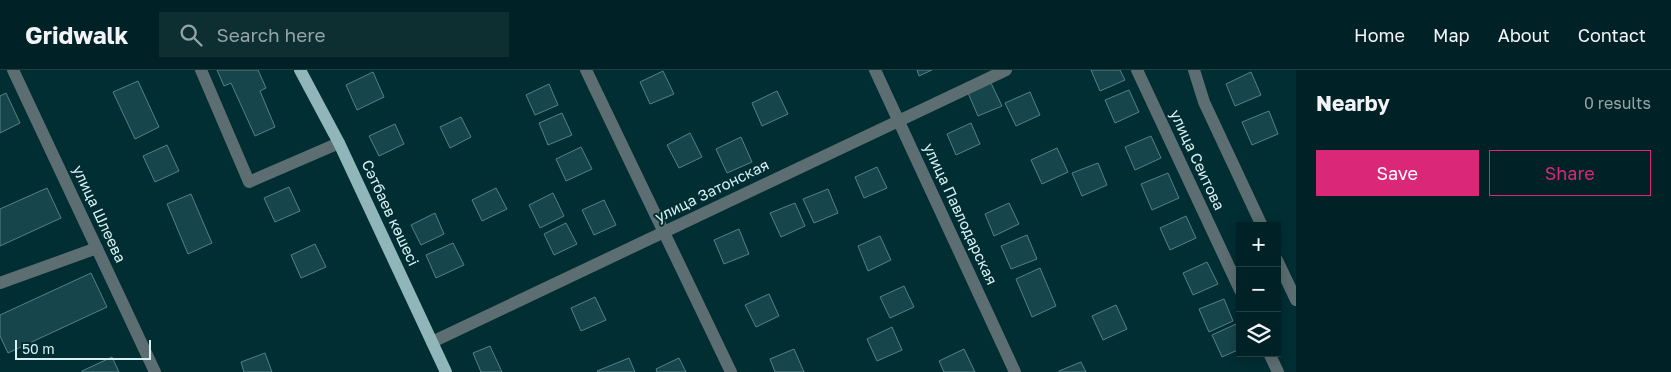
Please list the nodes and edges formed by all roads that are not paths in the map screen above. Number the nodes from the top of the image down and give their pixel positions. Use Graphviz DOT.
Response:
graph roads {
  1 [pos="13,70"];
  2 [pos="201,70"];
  3 [pos="300,70"];
  4 [pos="586,70"];
  5 [pos="875,70"];
  6 [pos="1006,70"];
  7 [pos="1137,70"];
  8 [pos="1194,70"];
  9 [pos="898,120"];
  10 [pos="339,143"];
  11 [pos="1260,222"];
  12 [pos="664,232"];
  13 [pos="97,248"];
  14 [pos="1280,267"];
  15 [pos="1236,281"];
  16 [pos="0,283"];
  17 [pos="1296,300"];
  18 [pos="432,342"];
  19 [pos="1271,357"];
  20 [pos="155,372"];
  21 [pos="446,372"];
  22 [pos="731,372"];
  23 [pos="1015,372"];
  24 [pos="1278,372"];
  1 -- 13 [label="street, улица Шлеева"];
  2 -- 10 [label="street"];
  3 -- 10 [label="main road, Сәтбаев көшесі"];
  4 -- 12 [label="street"];
  5 -- 9 [label="street, улица Павлодарская"];
  6 -- 9 [label="street, улица Затонская"];
  7 -- 15 [label="street, улица Сеитова"];
  8 -- 11 [label="street, улица Сеитова"];
  9 -- 12 [label="street, улица Затонская"];
  9 -- 23 [label="street, улица Павлодарская"];
  10 -- 18 [label="main road, Сәтбаев көшесі"];
  12 -- 18 [label="street, улица Затонская"];
  12 -- 22 [label="street"];
  13 -- 16 [label="street"];
  13 -- 20 [label="street, улица Шлеева"];
  14 -- 17 [label="street"];
  18 -- 21 [label="main road, Сәтбаев көшесі"];
  19 -- 24 [label="street"];
}
